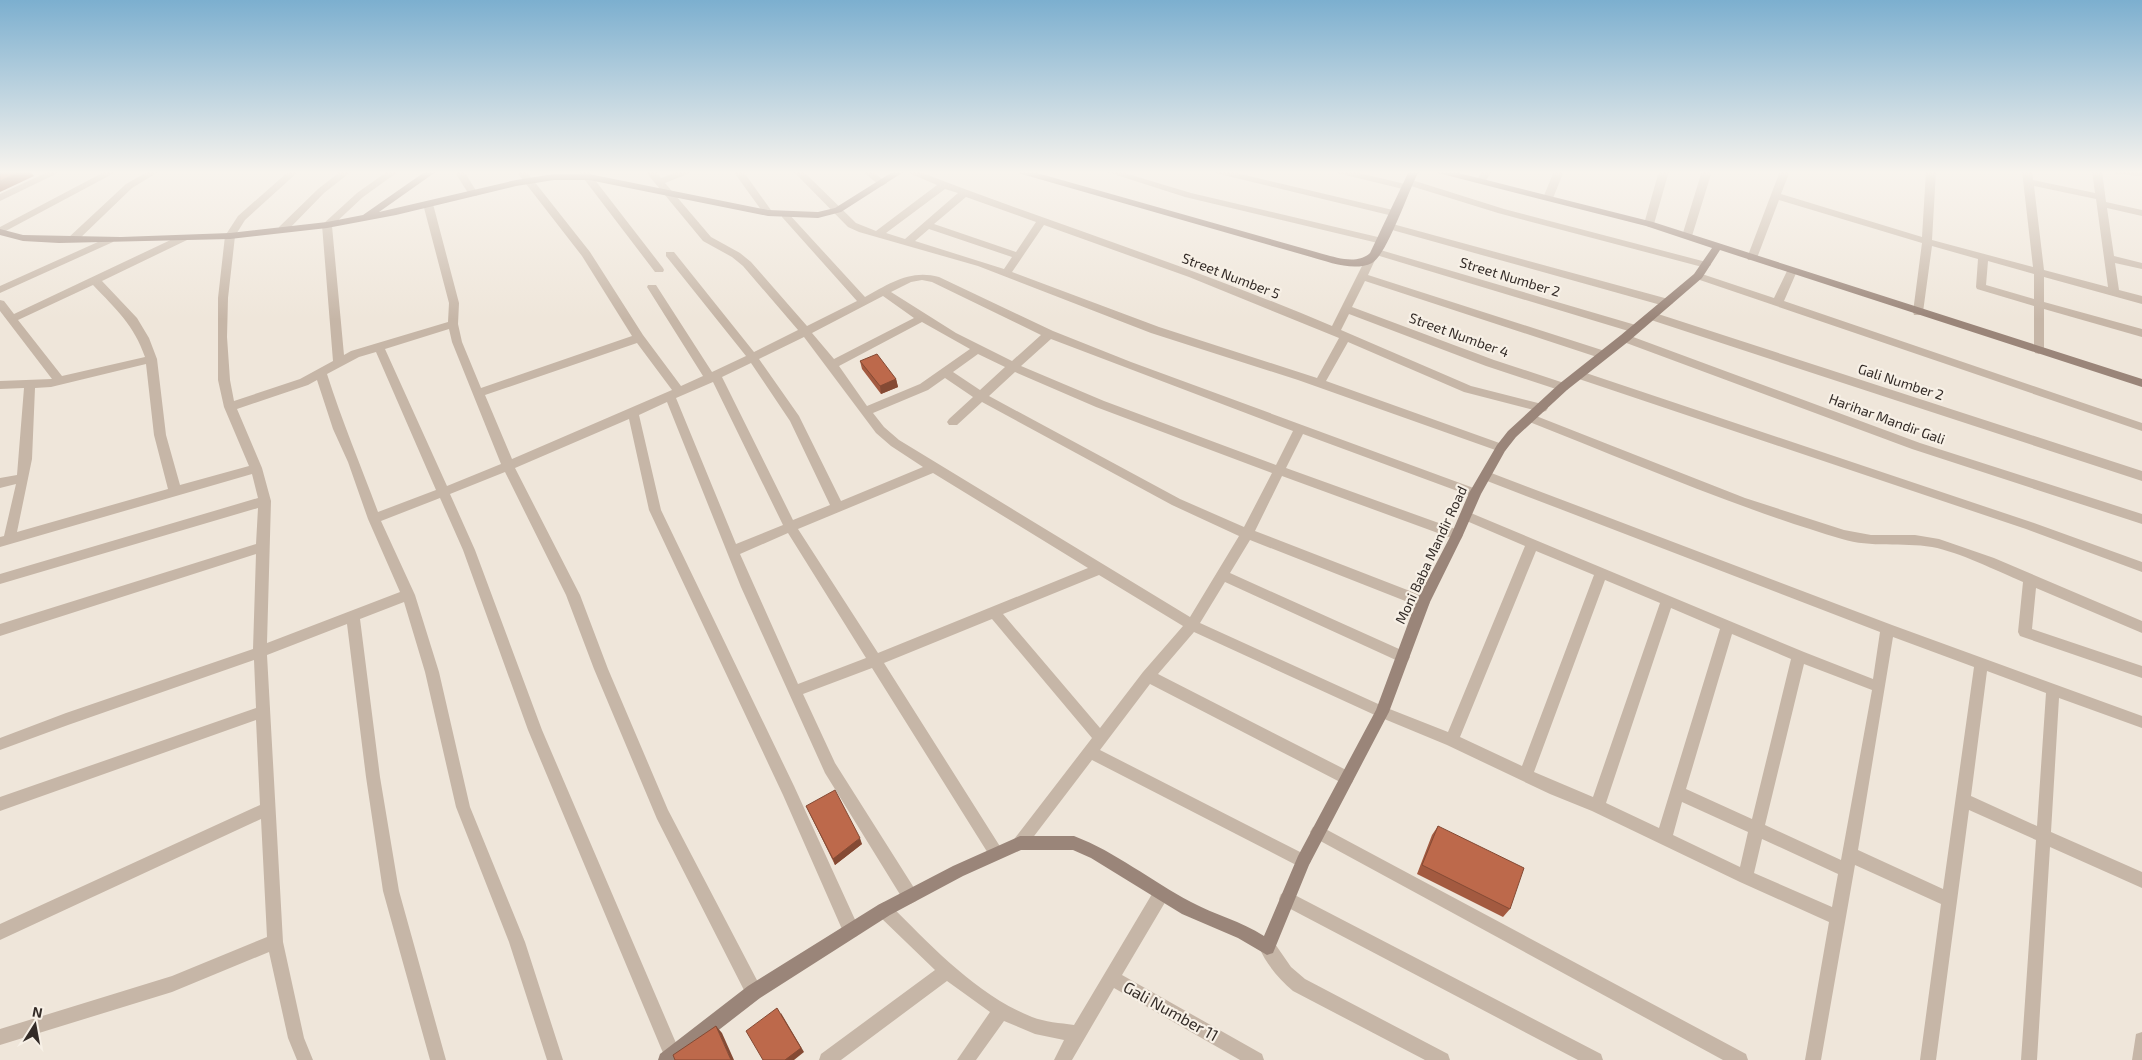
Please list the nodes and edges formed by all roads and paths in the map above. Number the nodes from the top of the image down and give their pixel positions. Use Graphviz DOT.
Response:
graph roads {
  1 [pos="21,220"];
  2 [pos="93,220"];
  3 [pos="239,220"];
  4 [pos="292,220"];
  5 [pos="332,220"];
  6 [pos="351,220"];
  7 [pos="432,220"];
  8 [pos="560,220"];
  9 [pos="621,220"];
  10 [pos="692,220"];
  11 [pos="790,220"];
  12 [pos="848,220"];
  13 [pos="896,220"];
  14 [pos="934,220"];
  15 [pos="1194,220"];
  16 [pos="1295,220"];
  17 [pos="1391,220"];
  18 [pos="1537,220"];
  19 [pos="1635,220"];
  20 [pos="1650,220"];
  21 [pos="1692,220"];
  22 [pos="1767,220"];
  23 [pos="1852,220"];
  24 [pos="1928,220"];
  25 [pos="2033,220"];
  26 [pos="2104,220"];
  27 [pos="1042,221"];
  28 [pos="1649,224"];
  29 [pos="327,225"];
  30 [pos="928,226"];
  31 [pos="1389,226"];
  32 [pos="283,230"];
  33 [pos="0,232"];
  34 [pos="877,234"];
  35 [pos="230,236"];
  36 [pos="1687,236"];
  37 [pos="183,238"];
  38 [pos="72,240"];
  39 [pos="109,240"];
  40 [pos="1382,241"];
  41 [pos="908,242"];
  42 [pos="1927,242"];
  43 [pos="1718,246"];
  44 [pos="670,254"];
  45 [pos="1018,256"];
  46 [pos="1374,256"];
  47 [pos="1983,257"];
  48 [pos="1752,258"];
  49 [pos="2109,258"];
  50 [pos="1706,265"];
  51 [pos="2142,266"];
  52 [pos="659,270"];
  53 [pos="1792,271"];
  54 [pos="2039,272"];
  55 [pos="1006,273"];
  56 [pos="1698,276"];
  57 [pos="1362,277"];
  58 [pos="95,280"];
  59 [pos="652,287"];
  60 [pos="0,290"];
  61 [pos="884,292"];
  62 [pos="2114,292"];
  63 [pos="2142,300"];
  64 [pos="864,302"];
  65 [pos="1668,303"];
  66 [pos="0,304"];
  67 [pos="1777,304"];
  68 [pos="2040,305"];
  69 [pos="1346,310"];
  70 [pos="1918,312"];
  71 [pos="1652,316"];
  72 [pos="922,318"];
  73 [pos="12,319"];
  74 [pos="453,324"];
  75 [pos="1635,329"];
  76 [pos="805,331"];
  77 [pos="2142,333"];
  78 [pos="1049,334"];
  79 [pos="1340,334"];
  80 [pos="639,338"];
  81 [pos="1625,338"];
  82 [pos="379,347"];
  83 [pos="978,349"];
  84 [pos="2039,350"];
  85 [pos="1604,355"];
  86 [pos="753,358"];
  87 [pos="151,359"];
  88 [pos="339,362"];
  89 [pos="832,365"];
  90 [pos="1011,367"];
  91 [pos="320,373"];
  92 [pos="945,373"];
  93 [pos="1580,374"];
  94 [pos="713,377"];
  95 [pos="60,381"];
  96 [pos="2142,383"];
  97 [pos="30,384"];
  98 [pos="1320,384"];
  99 [pos="0,385"];
  100 [pos="1563,386"];
  101 [pos="478,393"];
  102 [pos="675,394"];
  103 [pos="981,397"];
  104 [pos="230,408"];
  105 [pos="1542,408"];
  106 [pos="865,412"];
  107 [pos="633,413"];
  108 [pos="1531,418"];
  109 [pos="953,422"];
  110 [pos="2142,427"];
  111 [pos="1300,429"];
  112 [pos="1501,448"];
  113 [pos="508,465"];
  114 [pos="934,467"];
  115 [pos="256,468"];
  116 [pos="1280,470"];
  117 [pos="1486,476"];
  118 [pos="2142,476"];
  119 [pos="23,478"];
  120 [pos="0,483"];
  121 [pos="175,492"];
  122 [pos="443,493"];
  123 [pos="1475,493"];
  124 [pos="265,501"];
  125 [pos="838,508"];
  126 [pos="1466,516"];
  127 [pos="374,519"];
  128 [pos="2142,519"];
  129 [pos="791,528"];
  130 [pos="1247,534"];
  131 [pos="1457,535"];
  132 [pos="4,541"];
  133 [pos="1532,544"];
  134 [pos="262,547"];
  135 [pos="733,551"];
  136 [pos="2142,567"];
  137 [pos="1099,569"];
  138 [pos="1601,573"];
  139 [pos="1222,575"];
  140 [pos="0,579"];
  141 [pos="2030,580"];
  142 [pos="408,595"];
  143 [pos="1667,601"];
  144 [pos="1423,602"];
  145 [pos="993,612"];
  146 [pos="353,616"];
  147 [pos="1192,625"];
  148 [pos="1728,626"];
  149 [pos="2142,627"];
  150 [pos="1886,629"];
  151 [pos="0,630"];
  152 [pos="260,652"];
  153 [pos="1799,656"];
  154 [pos="1403,657"];
  155 [pos="874,661"];
  156 [pos="1981,664"];
  157 [pos="2142,672"];
  158 [pos="1148,676"];
  159 [pos="1879,687"];
  160 [pos="2053,690"];
  161 [pos="795,691"];
  162 [pos="264,711"];
  163 [pos="1382,712"];
  164 [pos="2142,722"];
  165 [pos="1100,738"];
  166 [pos="1452,740"];
  167 [pos="0,744"];
  168 [pos="1090,752"];
  169 [pos="1526,775"];
  170 [pos="1347,778"];
  171 [pos="1678,793"];
  172 [pos="1963,800"];
  173 [pos="0,804"];
  174 [pos="1597,806"];
  175 [pos="269,808"];
  176 [pos="1756,829"];
  177 [pos="1318,832"];
  178 [pos="2043,836"];
  179 [pos="1664,838"];
  180 [pos="1020,843"];
  181 [pos="996,853"];
  182 [pos="1849,854"];
  183 [pos="1303,861"];
  184 [pos="1847,870"];
  185 [pos="1744,877"];
  186 [pos="2142,880"];
  187 [pos="1161,894"];
  188 [pos="910,896"];
  189 [pos="1287,900"];
  190 [pos="1949,900"];
  191 [pos="884,910"];
  192 [pos="1838,918"];
  193 [pos="851,930"];
  194 [pos="0,932"];
  195 [pos="276,942"];
  196 [pos="1267,946"];
  197 [pos="947,972"];
  198 [pos="1112,978"];
  199 [pos="754,992"];
  200 [pos="1001,1010"];
  201 [pos="1078,1034"];
  202 [pos="0,1038"];
  203 [pos="2142,1040"];
  204 [pos="669,1058"];
  205 [pos="1066,1058"];
  206 [pos="305,1060"];
  207 [pos="438,1060"];
  208 [pos="555,1060"];
  209 [pos="827,1060"];
  210 [pos="965,1060"];
  211 [pos="1256,1060"];
  212 [pos="1442,1060"];
  213 [pos="1595,1060"];
  214 [pos="1740,1060"];
  215 [pos="1813,1060"];
  216 [pos="1928,1060"];
  217 [pos="2029,1060"];
  218 [pos="2140,1060"];
  1 -- 33 [label="street"];
  2 -- 38 [label="street"];
  3 -- 35 [label="street"];
  4 -- 32 [label="street"];
  5 -- 29 [label="street"];
  6 -- 29 [label="street"];
  7 -- 74 [label="street"];
  8 -- 80 [label="street"];
  9 -- 52 [label="street"];
  10 -- 76 [label="street"];
  11 -- 64 [label="street"];
  12 -- 34 [label="street"];
  13 -- 34 [label="street"];
  14 -- 30 [label="street"];
  15 -- 46 [label="street"];
  16 -- 40 [label="street"];
  17 -- 31 [label="street"];
  18 -- 50 [label="street"];
  19 -- 28 [label="street"];
  20 -- 28 [label="street"];
  21 -- 36 [label="street"];
  22 -- 48 [label="street"];
  23 -- 42 [label="street"];
  24 -- 42 [label="street"];
  25 -- 54 [label="street"];
  26 -- 49 [label="street"];
  27 -- 45 [label="street"];
  27 -- 79 [label="street, Street Number 5"];
  28 -- 36 [label="street"];
  29 -- 32 [label="street"];
  29 -- 88 [label="street"];
  30 -- 41 [label="street"];
  30 -- 45 [label="street"];
  31 -- 40 [label="street"];
  31 -- 65 [label="street"];
  32 -- 35 [label="street"];
  33 -- 38 [label="street"];
  34 -- 41 [label="street"];
  35 -- 37 [label="street"];
  35 -- 104 [label="street"];
  36 -- 43 [label="street"];
  37 -- 39 [label="street"];
  37 -- 58 [label="street"];
  38 -- 39 [label="street"];
  39 -- 60 [label="street"];
  40 -- 46 [label="street"];
  41 -- 55 [label="street"];
  42 -- 47 [label="street"];
  42 -- 70 [label="street"];
  43 -- 48 [label="street"];
  43 -- 50 [label="street, Moni Baba Mandir Road"];
  44 -- 86 [label="street"];
  45 -- 55 [label="street"];
  46 -- 57 [label="street"];
  46 -- 75 [label="street, Street Number 2"];
  47 -- 54 [label="street"];
  47 -- 68 [label="street"];
  48 -- 53 [label="street"];
  49 -- 51 [label="street"];
  49 -- 62 [label="street"];
  50 -- 56 [label="street, Moni Baba Mandir Road"];
  53 -- 67 [label="street"];
  53 -- 70 [label="street"];
  54 -- 62 [label="street"];
  54 -- 68 [label="street"];
  55 -- 98 [label="street"];
  56 -- 65 [label="street, Moni Baba Mandir Road"];
  56 -- 67 [label="street"];
  57 -- 69 [label="street"];
  57 -- 85 [label="street"];
  58 -- 73 [label="street"];
  58 -- 87 [label="street"];
  59 -- 94 [label="street"];
  61 -- 64 [label="street"];
  61 -- 72 [label="street"];
  61 -- 78 [label="street"];
  62 -- 63 [label="street"];
  64 -- 76 [label="street"];
  65 -- 71 [label="street, Moni Baba Mandir Road"];
  66 -- 73 [label="street"];
  67 -- 110 [label="street"];
  68 -- 77 [label="street"];
  68 -- 84 [label="street"];
  69 -- 79 [label="street"];
  69 -- 100 [label="street, Street Number 4"];
  70 -- 84 [label="street"];
  71 -- 75 [label="street, Moni Baba Mandir Road"];
  71 -- 118 [label="street, Gali Number 2"];
  72 -- 83 [label="street"];
  72 -- 89 [label="street"];
  73 -- 95 [label="street"];
  74 -- 82 [label="street"];
  74 -- 101 [label="street"];
  75 -- 81 [label="street, Moni Baba Mandir Road"];
  76 -- 86 [label="street"];
  76 -- 89 [label="street"];
  78 -- 90 [label="street"];
  78 -- 111 [label="street"];
  79 -- 98 [label="street"];
  79 -- 105 [label="street, Street Number 5"];
  80 -- 101 [label="street"];
  80 -- 102 [label="street"];
  81 -- 85 [label="street, Moni Baba Mandir Road"];
  81 -- 128 [label="street, Harihar Mandir Gali"];
  82 -- 88 [label="street"];
  82 -- 122 [label="street"];
  83 -- 90 [label="street"];
  83 -- 92 [label="street"];
  84 -- 96 [label="street"];
  85 -- 93 [label="street, Moni Baba Mandir Road"];
  86 -- 94 [label="street"];
  86 -- 125 [label="street"];
  87 -- 95 [label="street"];
  87 -- 121 [label="street"];
  88 -- 91 [label="street"];
  89 -- 106 [label="street"];
  90 -- 103 [label="street"];
  90 -- 116 [label="street"];
  91 -- 104 [label="street"];
  91 -- 127 [label="street"];
  92 -- 103 [label="street"];
  92 -- 106 [label="street"];
  93 -- 100 [label="street, Moni Baba Mandir Road"];
  93 -- 136 [label="street"];
  94 -- 102 [label="street"];
  94 -- 129 [label="street"];
  95 -- 97 [label="street"];
  97 -- 99 [label="street"];
  97 -- 119 [label="street"];
  98 -- 112 [label="street"];
  100 -- 105 [label="street, Moni Baba Mandir Road"];
  101 -- 113 [label="street"];
  102 -- 107 [label="street"];
  102 -- 135 [label="street"];
  103 -- 109 [label="street"];
  103 -- 130 [label="street"];
  104 -- 115 [label="street"];
  105 -- 108 [label="street, Moni Baba Mandir Road"];
  106 -- 114 [label="street"];
  107 -- 113 [label="street"];
  107 -- 193 [label="street"];
  108 -- 112 [label="street, Moni Baba Mandir Road"];
  108 -- 141 [label="street"];
  111 -- 116 [label="street"];
  111 -- 123 [label="street"];
  112 -- 117 [label="street, Moni Baba Mandir Road"];
  113 -- 122 [label="street"];
  113 -- 199 [label="street"];
  114 -- 125 [label="street"];
  114 -- 137 [label="street"];
  115 -- 121 [label="street"];
  115 -- 124 [label="street"];
  116 -- 130 [label="street"];
  116 -- 131 [label="street"];
  117 -- 123 [label="street, Moni Baba Mandir Road"];
  117 -- 150 [label="street"];
  119 -- 120 [label="street"];
  119 -- 132 [label="street"];
  121 -- 132 [label="street"];
  122 -- 127 [label="street"];
  122 -- 204 [label="street"];
  123 -- 126 [label="street, Moni Baba Mandir Road"];
  124 -- 134 [label="street"];
  124 -- 140 [label="street"];
  125 -- 129 [label="street"];
  126 -- 131 [label="street, Moni Baba Mandir Road"];
  126 -- 133 [label="street"];
  127 -- 142 [label="street"];
  129 -- 135 [label="street"];
  129 -- 155 [label="street"];
  130 -- 139 [label="street"];
  130 -- 144 [label="street"];
  131 -- 144 [label="street, Moni Baba Mandir Road"];
  133 -- 138 [label="street"];
  133 -- 166 [label="street"];
  134 -- 151 [label="street"];
  134 -- 152 [label="street"];
  135 -- 161 [label="street"];
  137 -- 145 [label="street"];
  137 -- 147 [label="street"];
  138 -- 143 [label="street"];
  138 -- 169 [label="street"];
  139 -- 147 [label="street"];
  139 -- 154 [label="street"];
  141 -- 149 [label="street"];
  141 -- 157 [label="street"];
  142 -- 146 [label="street"];
  142 -- 208 [label="street"];
  143 -- 148 [label="street"];
  143 -- 174 [label="street"];
  144 -- 154 [label="street, Moni Baba Mandir Road"];
  145 -- 155 [label="street"];
  145 -- 165 [label="street"];
  146 -- 152 [label="street"];
  146 -- 207 [label="street"];
  147 -- 158 [label="street"];
  147 -- 163 [label="street"];
  148 -- 153 [label="street"];
  148 -- 171 [label="street"];
  150 -- 156 [label="street"];
  150 -- 159 [label="street"];
  152 -- 162 [label="street"];
  152 -- 167 [label="street"];
  153 -- 159 [label="street"];
  153 -- 176 [label="street"];
  154 -- 163 [label="street, Moni Baba Mandir Road"];
  155 -- 161 [label="street"];
  155 -- 181 [label="street"];
  156 -- 160 [label="street"];
  156 -- 172 [label="street"];
  158 -- 165 [label="street"];
  158 -- 170 [label="street"];
  159 -- 182 [label="street"];
  160 -- 164 [label="street"];
  160 -- 178 [label="street"];
  161 -- 188 [label="street"];
  162 -- 173 [label="street"];
  162 -- 175 [label="street"];
  163 -- 166 [label="street"];
  163 -- 170 [label="street, Moni Baba Mandir Road"];
  165 -- 168 [label="street"];
  166 -- 169 [label="street"];
  168 -- 180 [label="street"];
  168 -- 183 [label="street"];
  169 -- 174 [label="street"];
  170 -- 177 [label="street, Moni Baba Mandir Road"];
  171 -- 176 [label="street"];
  171 -- 179 [label="street"];
  172 -- 178 [label="street"];
  172 -- 190 [label="street"];
  174 -- 179 [label="street"];
  175 -- 194 [label="street"];
  175 -- 195 [label="street"];
  176 -- 184 [label="street"];
  176 -- 185 [label="street"];
  177 -- 183 [label="street, Moni Baba Mandir Road"];
  177 -- 214 [label="street"];
  178 -- 186 [label="street"];
  178 -- 217 [label="street"];
  179 -- 185 [label="street"];
  180 -- 181 [label="street"];
  180 -- 187 [label="street"];
  181 -- 188 [label="street"];
  182 -- 184 [label="street"];
  182 -- 190 [label="street"];
  183 -- 189 [label="street, Moni Baba Mandir Road"];
  184 -- 192 [label="street"];
  185 -- 192 [label="street"];
  187 -- 196 [label="street"];
  187 -- 198 [label="street"];
  188 -- 191 [label="street"];
  189 -- 196 [label="street, Moni Baba Mandir Road"];
  189 -- 213 [label="street"];
  190 -- 216 [label="street"];
  191 -- 193 [label="street"];
  191 -- 197 [label="street"];
  192 -- 215 [label="street"];
  193 -- 199 [label="street"];
  195 -- 202 [label="street"];
  195 -- 206 [label="street"];
  196 -- 212 [label="street"];
  197 -- 200 [label="street"];
  197 -- 209 [label="street"];
  198 -- 201 [label="street"];
  198 -- 211 [label="street, Gali Number 11"];
  199 -- 204 [label="street"];
  200 -- 201 [label="street"];
  200 -- 210 [label="street"];
  201 -- 205 [label="street"];
  203 -- 218 [label="street"];
}
